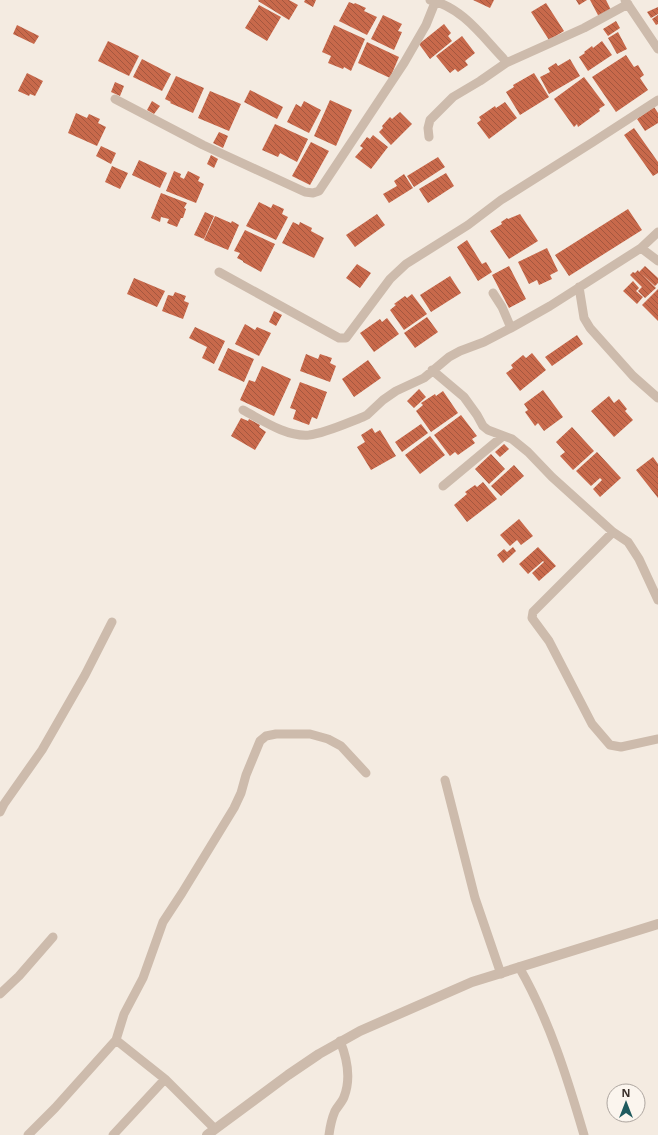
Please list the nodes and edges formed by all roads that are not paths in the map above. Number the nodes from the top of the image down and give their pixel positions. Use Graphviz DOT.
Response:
graph roads {
  1 [pos="434,0"];
  2 [pos="627,2"];
  3 [pos="658,49"];
  4 [pos="506,63"];
  5 [pos="115,99"];
  6 [pos="658,100"];
  7 [pos="429,137"];
  8 [pos="658,232"];
  9 [pos="641,248"];
  10 [pos="658,261"];
  11 [pos="219,272"];
  12 [pos="579,287"];
  13 [pos="493,293"];
  14 [pos="511,328"];
  15 [pos="432,370"];
  16 [pos="658,398"];
  17 [pos="242,410"];
  18 [pos="503,436"];
  19 [pos="443,486"];
  20 [pos="613,532"];
  21 [pos="658,600"];
  22 [pos="112,622"];
  23 [pos="658,739"];
  24 [pos="366,773"];
  25 [pos="446,780"];
  26 [pos="0,812"];
  27 [pos="658,924"];
  28 [pos="53,937"];
  29 [pos="519,967"];
  30 [pos="501,974"];
  31 [pos="0,994"];
  32 [pos="116,1040"];
  33 [pos="340,1041"];
  34 [pos="165,1078"];
  35 [pos="211,1132"];
  36 [pos="28,1135"];
  37 [pos="113,1135"];
  38 [pos="329,1135"];
  39 [pos="584,1135"];
  1 -- 4 [label="street"];
  1 -- 5 [label="street"];
  2 -- 3 [label="street"];
  2 -- 4 [label="street"];
  4 -- 7 [label="street"];
  6 -- 11 [label="street"];
  8 -- 9 [label="street"];
  9 -- 10 [label="street"];
  9 -- 12 [label="street"];
  12 -- 14 [label="street"];
  12 -- 16 [label="street"];
  13 -- 14 [label="street"];
  14 -- 15 [label="street"];
  15 -- 17 [label="street"];
  15 -- 18 [label="street"];
  18 -- 19 [label="street"];
  18 -- 20 [label="street"];
  20 -- 21 [label="street"];
  20 -- 23 [label="street"];
  22 -- 26 [label="street"];
  24 -- 32 [label="street"];
  25 -- 30 [label="street"];
  27 -- 29 [label="street"];
  28 -- 31 [label="street"];
  29 -- 30 [label="street"];
  29 -- 39 [label="street"];
  30 -- 33 [label="street"];
  32 -- 34 [label="street"];
  32 -- 36 [label="street"];
  33 -- 35 [label="street"];
  33 -- 38 [label="street"];
  34 -- 35 [label="street"];
  34 -- 37 [label="street"];
}
